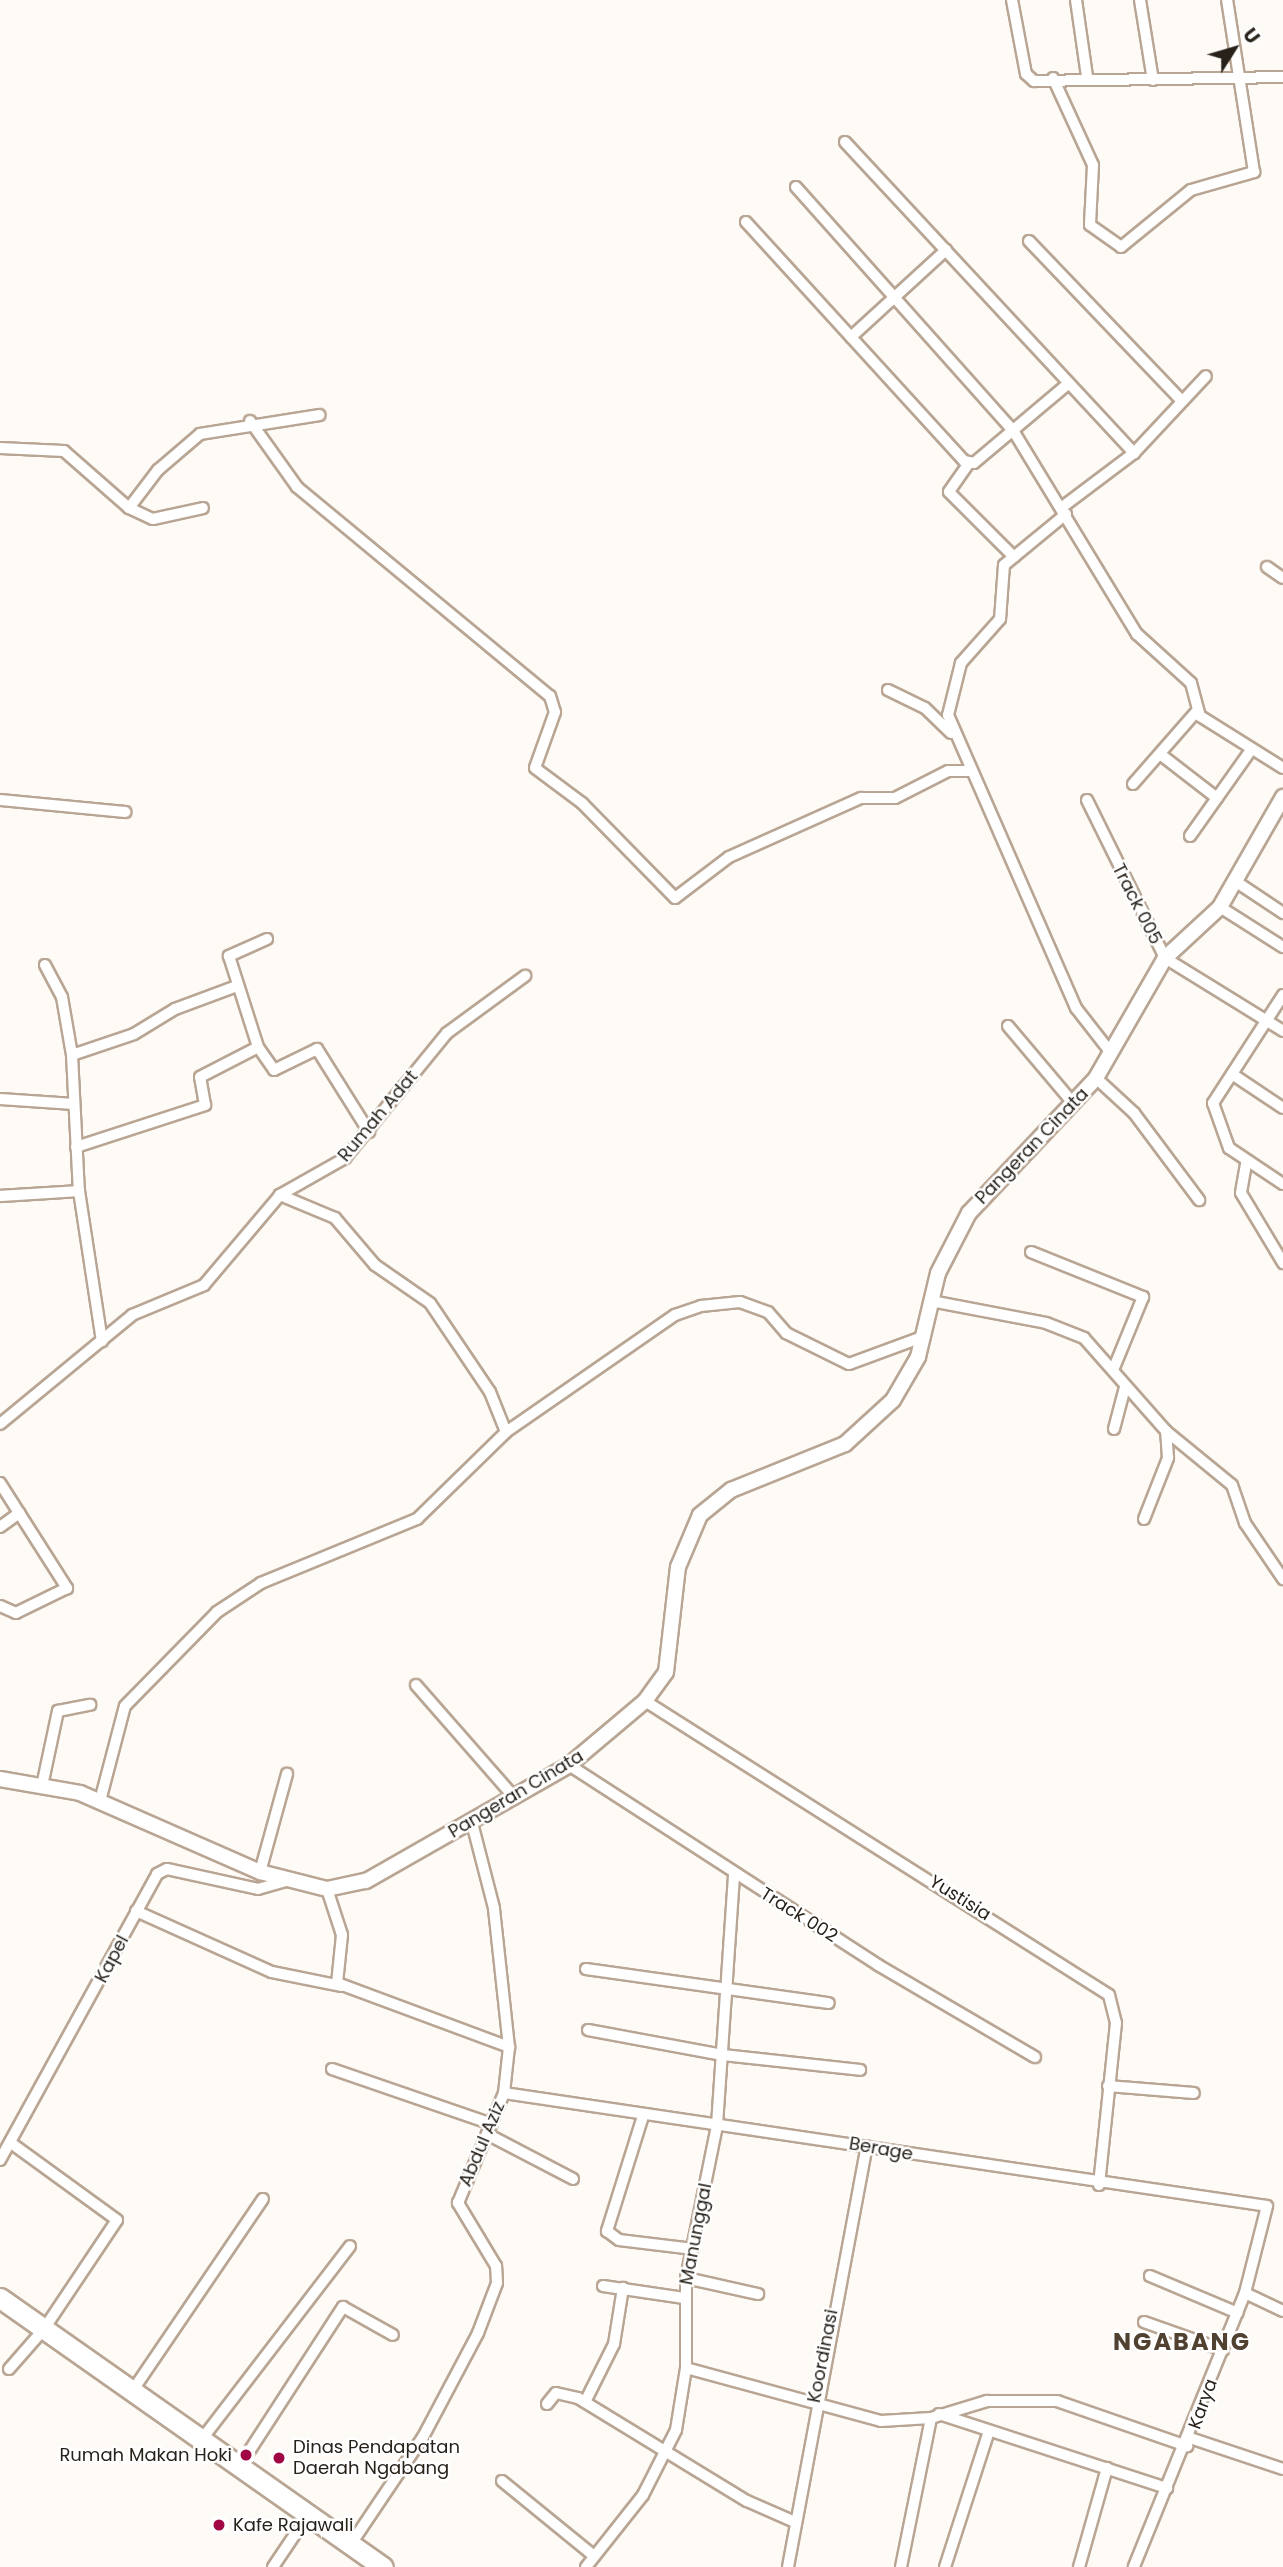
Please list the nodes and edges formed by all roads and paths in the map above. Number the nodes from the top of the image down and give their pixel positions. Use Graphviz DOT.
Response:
graph roads {
  1 [pos="1012,0"];
  2 [pos="1076,0"];
  3 [pos="1140,0"];
  4 [pos="1227,0"];
  5 [pos="1087,76"];
  6 [pos="1283,77"];
  7 [pos="1053,78"];
  8 [pos="1153,80"];
  9 [pos="1241,81"];
  10 [pos="845,142"];
  11 [pos="796,187"];
  12 [pos="746,222"];
  13 [pos="1029,241"];
  14 [pos="946,250"];
  15 [pos="895,298"];
  16 [pos="851,337"];
  17 [pos="1206,376"];
  18 [pos="1069,383"];
  19 [pos="1182,401"];
  20 [pos="320,415"];
  21 [pos="250,421"];
  22 [pos="1014,432"];
  23 [pos="0,448"];
  24 [pos="1134,453"];
  25 [pos="969,463"];
  26 [pos="129,508"];
  27 [pos="203,508"];
  28 [pos="1064,511"];
  29 [pos="1014,557"];
  30 [pos="1267,567"];
  31 [pos="1283,578"];
  32 [pos="888,690"];
  33 [pos="1197,711"];
  34 [pos="954,736"];
  35 [pos="1251,750"];
  36 [pos="1160,754"];
  37 [pos="1283,768"];
  38 [pos="970,771"];
  39 [pos="1133,784"];
  40 [pos="1283,797"];
  41 [pos="1217,798"];
  42 [pos="0,800"];
  43 [pos="1087,800"];
  44 [pos="125,812"];
  45 [pos="1190,836"];
  46 [pos="1235,881"];
  47 [pos="1220,907"];
  48 [pos="1283,913"];
  49 [pos="267,939"];
  50 [pos="1283,947"];
  51 [pos="1165,957"];
  52 [pos="46,965"];
  53 [pos="525,976"];
  54 [pos="237,986"];
  55 [pos="1283,995"];
  56 [pos="1266,1020"];
  57 [pos="1008,1026"];
  58 [pos="1283,1031"];
  59 [pos="258,1047"];
  60 [pos="1112,1054"];
  61 [pos="72,1055"];
  62 [pos="1233,1074"];
  63 [pos="1096,1078"];
  64 [pos="0,1099"];
  65 [pos="74,1104"];
  66 [pos="1074,1104"];
  67 [pos="1283,1108"];
  68 [pos="369,1132"];
  69 [pos="76,1147"];
  70 [pos="1246,1164"];
  71 [pos="1283,1184"];
  72 [pos="79,1191"];
  73 [pos="280,1195"];
  74 [pos="0,1196"];
  75 [pos="1199,1200"];
  76 [pos="1031,1252"];
  77 [pos="1283,1263"];
  78 [pos="930,1301"];
  79 [pos="925,1336"];
  80 [pos="102,1341"];
  81 [pos="1113,1370"];
  82 [pos="1125,1387"];
  83 [pos="0,1424"];
  84 [pos="1114,1430"];
  85 [pos="1166,1431"];
  86 [pos="506,1432"];
  87 [pos="0,1483"];
  88 [pos="19,1513"];
  89 [pos="1144,1519"];
  90 [pos="0,1527"];
  91 [pos="1283,1578"];
  92 [pos="0,1606"];
  93 [pos="416,1685"];
  94 [pos="645,1701"];
  95 [pos="90,1705"];
  96 [pos="569,1766"];
  97 [pos="287,1774"];
  98 [pos="0,1779"];
  99 [pos="42,1786"];
  100 [pos="515,1798"];
  101 [pos="100,1801"];
  102 [pos="472,1823"];
  103 [pos="260,1872"];
  104 [pos="734,1874"];
  105 [pos="286,1881"];
  106 [pos="327,1889"];
  107 [pos="136,1911"];
  108 [pos="586,1969"];
  109 [pos="728,1985"];
  110 [pos="343,1986"];
  111 [pos="829,2003"];
  112 [pos="588,2030"];
  113 [pos="509,2047"];
  114 [pos="723,2055"];
  115 [pos="1035,2057"];
  116 [pos="332,2069"];
  117 [pos="860,2070"];
  118 [pos="1108,2086"];
  119 [pos="504,2093"];
  120 [pos="1194,2093"];
  121 [pos="643,2116"];
  122 [pos="717,2125"];
  123 [pos="490,2129"];
  124 [pos="11,2143"];
  125 [pos="867,2146"];
  126 [pos="0,2160"];
  127 [pos="573,2179"];
  128 [pos="1099,2185"];
  129 [pos="263,2199"];
  130 [pos="1258,2203"];
  131 [pos="350,2246"];
  132 [pos="693,2249"];
  133 [pos="1150,2276"];
  134 [pos="686,2278"];
  135 [pos="603,2286"];
  136 [pos="623,2288"];
  137 [pos="1245,2293"];
  138 [pos="758,2294"];
  139 [pos="0,2298"];
  140 [pos="684,2298"];
  141 [pos="1283,2311"];
  142 [pos="1237,2313"];
  143 [pos="1144,2322"];
  144 [pos="44,2329"];
  145 [pos="393,2335"];
  146 [pos="1223,2350"];
  147 [pos="686,2368"];
  148 [pos="9,2369"];
  149 [pos="134,2390"];
  150 [pos="585,2402"];
  151 [pos="547,2404"];
  152 [pos="814,2405"];
  153 [pos="935,2416"];
  154 [pos="989,2431"];
  155 [pos="202,2439"];
  156 [pos="1189,2442"];
  157 [pos="668,2451"];
  158 [pos="239,2467"];
  159 [pos="1107,2468"];
  160 [pos="1283,2469"];
  161 [pos="502,2481"];
  162 [pos="1167,2488"];
  163 [pos="308,2515"];
  164 [pos="795,2522"];
  165 [pos="351,2544"];
  166 [pos="594,2556"];
  167 [pos="273,2567"];
  168 [pos="383,2567"];
  169 [pos="586,2567"];
  170 [pos="788,2567"];
  171 [pos="901,2567"];
  172 [pos="945,2567"];
  173 [pos="1079,2567"];
  174 [pos="1134,2567"];
  1 -- 7 [label="street"];
  2 -- 5 [label="street"];
  3 -- 8 [label="street"];
  4 -- 9 [label="street"];
  5 -- 7 [label="street"];
  5 -- 8 [label="street"];
  6 -- 9 [label="street"];
  7 -- 9 [label="street"];
  8 -- 9 [label="street"];
  10 -- 14 [label="street"];
  11 -- 15 [label="street"];
  12 -- 16 [label="street"];
  13 -- 19 [label="street"];
  14 -- 15 [label="street"];
  14 -- 18 [label="street"];
  15 -- 16 [label="street"];
  15 -- 22 [label="street"];
  16 -- 25 [label="street"];
  17 -- 19 [label="street"];
  18 -- 22 [label="street"];
  18 -- 24 [label="street"];
  19 -- 24 [label="street"];
  20 -- 21 [label="street"];
  21 -- 26 [label="street"];
  21 -- 38 [label="street"];
  22 -- 25 [label="street"];
  22 -- 28 [label="street"];
  23 -- 26 [label="street"];
  24 -- 28 [label="street"];
  25 -- 29 [label="street"];
  26 -- 27 [label="street"];
  28 -- 29 [label="street"];
  28 -- 33 [label="street"];
  29 -- 34 [label="street"];
  30 -- 31 [label="street"];
  32 -- 34 [label="street"];
  33 -- 35 [label="street"];
  33 -- 36 [label="street"];
  34 -- 38 [label="street"];
  35 -- 37 [label="street"];
  35 -- 41 [label="street"];
  36 -- 39 [label="street"];
  36 -- 41 [label="street"];
  38 -- 60 [label="street"];
  40 -- 46 [label="street, Pangeran Cinata"];
  41 -- 45 [label="street"];
  42 -- 44 [label="street"];
  43 -- 51 [label="street, Track 005"];
  46 -- 47 [label="street, Pangeran Cinata"];
  46 -- 48 [label="street"];
  47 -- 50 [label="street"];
  47 -- 51 [label="street, Pangeran Cinata"];
  49 -- 54 [label="street"];
  51 -- 56 [label="street, Track 005"];
  51 -- 60 [label="street, Pangeran Cinata"];
  52 -- 61 [label="street"];
  53 -- 68 [label="street, Rumah Adat"];
  54 -- 59 [label="street"];
  54 -- 61 [label="street"];
  55 -- 56 [label="street"];
  56 -- 58 [label="street, Track 005"];
  56 -- 62 [label="street"];
  57 -- 66 [label="street"];
  59 -- 68 [label="street"];
  59 -- 69 [label="street"];
  60 -- 63 [label="street, Pangeran Cinata"];
  61 -- 65 [label="street"];
  62 -- 67 [label="street"];
  62 -- 70 [label="street"];
  63 -- 66 [label="street, Pangeran Cinata"];
  63 -- 75 [label="street"];
  64 -- 65 [label="street"];
  65 -- 69 [label="street"];
  66 -- 78 [label="street, Pangeran Cinata"];
  68 -- 73 [label="street, Rumah Adat"];
  69 -- 72 [label="street"];
  70 -- 71 [label="street"];
  70 -- 77 [label="street"];
  72 -- 74 [label="street"];
  72 -- 80 [label="street"];
  73 -- 80 [label="street, Rumah Adat"];
  73 -- 86 [label="street"];
  76 -- 81 [label="street"];
  78 -- 79 [label="street, Pangeran Cinata"];
  78 -- 81 [label="street"];
  79 -- 86 [label="street"];
  79 -- 94 [label="street, Pangeran Cinata"];
  80 -- 83 [label="street, Rumah Adat"];
  81 -- 82 [label="street"];
  82 -- 84 [label="street"];
  82 -- 85 [label="street"];
  85 -- 89 [label="street"];
  85 -- 91 [label="street"];
  86 -- 101 [label="street"];
  87 -- 88 [label="street"];
  88 -- 90 [label="street"];
  88 -- 92 [label="street"];
  93 -- 100 [label="street"];
  94 -- 96 [label="street, Pangeran Cinata"];
  94 -- 118 [label="street, Yustisia"];
  95 -- 99 [label="street"];
  96 -- 100 [label="street, Pangeran Cinata"];
  96 -- 104 [label="street, Track 002"];
  97 -- 103 [label="street"];
  98 -- 99 [label="street, Pangeran Cinata"];
  99 -- 101 [label="street, Pangeran Cinata"];
  100 -- 102 [label="street, Pangeran Cinata"];
  101 -- 103 [label="street, Pangeran Cinata"];
  102 -- 106 [label="street, Pangeran Cinata"];
  102 -- 113 [label="street, Abdul Aziz"];
  103 -- 105 [label="street, Pangeran Cinata"];
  104 -- 109 [label="street, Manunggal"];
  104 -- 115 [label="street, Track 002"];
  105 -- 106 [label="street, Pangeran Cinata"];
  105 -- 107 [label="street, Kapel"];
  106 -- 110 [label="street"];
  107 -- 110 [label="street"];
  107 -- 124 [label="street, Kapel"];
  108 -- 109 [label="street"];
  109 -- 111 [label="street"];
  109 -- 114 [label="street, Manunggal"];
  110 -- 113 [label="street"];
  112 -- 114 [label="street"];
  113 -- 119 [label="street, Abdul Aziz"];
  114 -- 117 [label="street"];
  114 -- 122 [label="street, Manunggal"];
  116 -- 123 [label="street"];
  118 -- 120 [label="street"];
  118 -- 128 [label="street, Yustisia"];
  119 -- 121 [label="street, Berage"];
  119 -- 123 [label="street, Abdul Aziz"];
  121 -- 122 [label="street, Berage"];
  121 -- 132 [label="street"];
  122 -- 125 [label="street, Berage"];
  122 -- 132 [label="street, Manunggal"];
  123 -- 127 [label="street"];
  123 -- 165 [label="street, Abdul Aziz"];
  124 -- 126 [label="street, Kapel"];
  124 -- 144 [label="street"];
  125 -- 128 [label="street, Berage"];
  125 -- 152 [label="street, Koordinasi"];
  128 -- 130 [label="street, Berage"];
  129 -- 149 [label="street"];
  130 -- 137 [label="street, Karya"];
  131 -- 155 [label="street"];
  132 -- 134 [label="street, Manunggal"];
  133 -- 142 [label="street"];
  134 -- 138 [label="street"];
  134 -- 140 [label="street, Manunggal"];
  135 -- 136 [label="street"];
  136 -- 140 [label="street"];
  136 -- 150 [label="street"];
  137 -- 141 [label="street"];
  137 -- 142 [label="street, Karya"];
  139 -- 144 [label="highway"];
  140 -- 147 [label="street, Manunggal"];
  142 -- 146 [label="street, Karya"];
  143 -- 146 [label="street"];
  144 -- 148 [label="street"];
  144 -- 149 [label="highway"];
  145 -- 158 [label="street"];
  146 -- 156 [label="street, Karya"];
  147 -- 152 [label="street"];
  147 -- 157 [label="street, Manunggal"];
  149 -- 155 [label="highway"];
  150 -- 151 [label="street"];
  150 -- 157 [label="street"];
  152 -- 153 [label="street"];
  152 -- 164 [label="street, Koordinasi"];
  153 -- 154 [label="street"];
  153 -- 156 [label="street"];
  153 -- 171 [label="street"];
  154 -- 159 [label="street"];
  154 -- 172 [label="street"];
  155 -- 158 [label="highway"];
  156 -- 160 [label="street"];
  156 -- 162 [label="street, Karya"];
  157 -- 164 [label="street"];
  157 -- 166 [label="street, Manunggal"];
  158 -- 163 [label="highway"];
  159 -- 162 [label="street"];
  159 -- 173 [label="street"];
  161 -- 166 [label="street"];
  162 -- 174 [label="street, Karya"];
  163 -- 165 [label="highway"];
  163 -- 167 [label="street"];
  164 -- 170 [label="street, Koordinasi"];
  165 -- 168 [label="highway"];
  166 -- 169 [label="street, Manunggal"];
}
